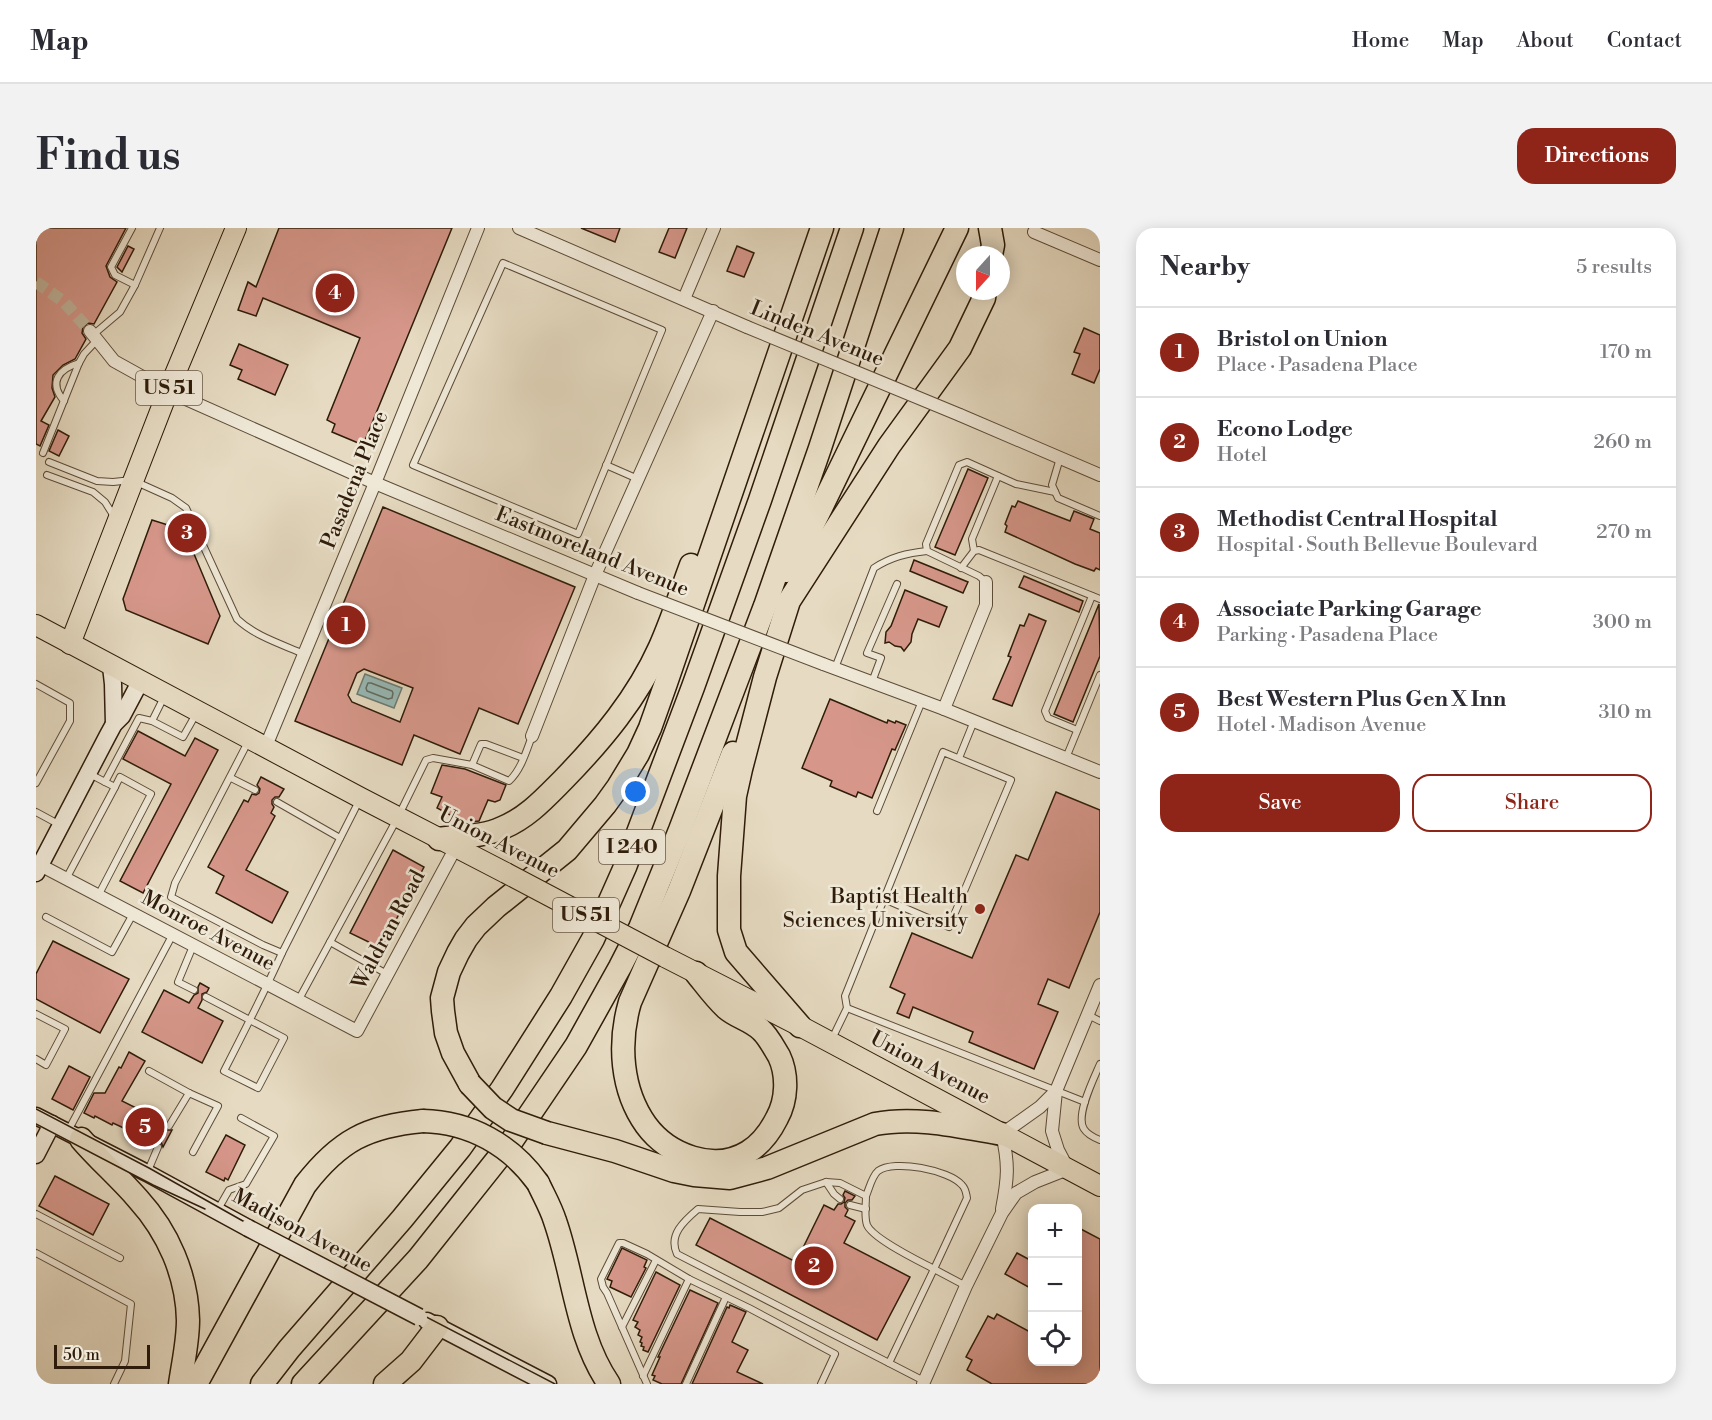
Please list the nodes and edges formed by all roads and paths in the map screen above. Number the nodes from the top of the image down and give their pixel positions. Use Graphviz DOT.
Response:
graph roads {
  1 [pos="132,228"];
  2 [pos="160,228"];
  3 [pos="236,228"];
  4 [pos="478,228"];
  5 [pos="519,228"];
  6 [pos="714,228"];
  7 [pos="822,228"];
  8 [pos="852,228"];
  9 [pos="892,228"];
  10 [pos="957,228"];
  11 [pos="990,228"];
  12 [pos="1034,232"];
  13 [pos="993,246"];
  14 [pos="1100,260"];
  15 [pos="135,285"];
  16 [pos="684,299"];
  17 [pos="983,300"];
  18 [pos="713,311"];
  19 [pos="94,335"];
  20 [pos="79,363"];
  21 [pos="168,391"];
  22 [pos="64,401"];
  23 [pos="756,421"];
  24 [pos="44,453"];
  25 [pos="1059,458"];
  26 [pos="49,462"];
  27 [pos="606,465"];
  28 [pos="47,475"];
  29 [pos="1100,475"];
  30 [pos="998,476"];
  31 [pos="638,479"];
  32 [pos="132,480"];
  33 [pos="375,483"];
  34 [pos="1055,492"];
  35 [pos="1100,516"];
  36 [pos="117,522"];
  37 [pos="927,551"];
  38 [pos="974,551"];
  39 [pos="961,568"];
  40 [pos="594,575"];
  41 [pos="986,582"];
  42 [pos="897,584"];
  43 [pos="1092,596"];
  44 [pos="1100,599"];
  45 [pos="765,606"];
  46 [pos="36,625"];
  47 [pos="70,644"];
  48 [pos="304,655"];
  49 [pos="111,666"];
  50 [pos="829,666"];
  51 [pos="1100,675"];
  52 [pos="765,677"];
  53 [pos="140,682"];
  54 [pos="871,682"];
  55 [pos="36,684"];
  56 [pos="165,695"];
  57 [pos="922,701"];
  58 [pos="944,709"];
  59 [pos="197,711"];
  60 [pos="152,721"];
  61 [pos="974,721"];
  62 [pos="111,730"];
  63 [pos="1077,730"];
  64 [pos="532,736"];
  65 [pos="258,742"];
  66 [pos="125,743"];
  67 [pos="523,758"];
  68 [pos="959,758"];
  69 [pos="1066,758"];
  70 [pos="472,765"];
  71 [pos="1100,772"];
  72 [pos="88,773"];
  73 [pos="231,778"];
  74 [pos="105,782"];
  75 [pos="36,783"];
  76 [pos="115,787"];
  77 [pos="255,790"];
  78 [pos="361,798"];
  79 [pos="277,802"];
  80 [pos="878,811"];
  81 [pos="36,812"];
  82 [pos="398,817"];
  83 [pos="61,825"];
  84 [pos="340,838"];
  85 [pos="448,843"];
  86 [pos="38,869"];
  87 [pos="66,879"];
  88 [pos="98,896"];
  89 [pos="884,900"];
  90 [pos="133,914"];
  91 [pos="46,917"];
  92 [pos="173,934"];
  93 [pos="330,942"];
  94 [pos="193,946"];
  95 [pos="282,953"];
  96 [pos="696,973"];
  97 [pos="388,974"];
  98 [pos="268,985"];
  99 [pos="1100,985"];
  100 [pos="194,990"];
  101 [pos="206,997"];
  102 [pos="298,1001"];
  103 [pos="847,1008"];
  104 [pos="36,1014"];
  105 [pos="1088,1015"];
  106 [pos="250,1020"];
  107 [pos="1100,1021"];
  108 [pos="800,1026"];
  109 [pos="357,1031"];
  110 [pos="830,1042"];
  111 [pos="36,1059"];
  112 [pos="1100,1064"];
  113 [pos="149,1071"];
  114 [pos="1056,1091"];
  115 [pos="189,1093"];
  116 [pos="1085,1102"];
  117 [pos="36,1116"];
  118 [pos="241,1118"];
  119 [pos="52,1124"];
  120 [pos="169,1126"];
  121 [pos="1002,1134"];
  122 [pos="74,1136"];
  123 [pos="1100,1140"];
  124 [pos="158,1147"];
  125 [pos="193,1152"];
  126 [pos="36,1155"];
  127 [pos="1068,1168"];
  128 [pos="147,1173"];
  129 [pos="826,1182"];
  130 [pos="1100,1186"];
  131 [pos="866,1196"];
  132 [pos="840,1199"];
  133 [pos="850,1205"];
  134 [pos="866,1209"];
  135 [pos="217,1211"];
  136 [pos="1002,1213"];
  137 [pos="36,1214"];
  138 [pos="36,1253"];
  139 [pos="120,1258"];
  140 [pos="656,1260"];
  141 [pos="934,1269"];
  142 [pos="689,1279"];
  143 [pos="966,1286"];
  144 [pos="726,1297"];
  145 [pos="428,1322"];
  146 [pos="622,1327"];
  147 [pos="889,1363"];
  148 [pos="644,1376"];
  149 [pos="923,1382"];
  150 [pos="114,1384"];
  151 [pos="180,1384"];
  152 [pos="196,1384"];
  153 [pos="262,1384"];
  154 [pos="303,1384"];
  155 [pos="385,1384"];
  156 [pos="548,1384"];
  157 [pos="609,1384"];
  158 [pos="647,1384"];
  159 [pos="686,1384"];
  160 [pos="821,1384"];
  1 -- 15 [label="lane"];
  2 -- 15 [label="lane"];
  3 -- 21 [label="main road, US 51"];
  4 -- 33 [label="street, Pasadena Place"];
  5 -- 16 [label="street, Linden Avenue"];
  6 -- 16 [label="street"];
  7 -- 23 [label="highway"];
  8 -- 153 [label="highway, I 240"];
  9 -- 45 [label="highway, I 240"];
  10 -- 45 [label="highway"];
  11 -- 13 [label="highway"];
  12 -- 14 [label="street"];
  15 -- 19 [label="lane"];
  16 -- 18 [label="street, Linden Avenue"];
  17 -- 52 [label="highway"];
  18 -- 25 [label="street, Linden Avenue, bridge"];
  18 -- 31 [label="street"];
  19 -- 20 [label="lane"];
  19 -- 21 [label="street, Eastmoreland Avenue"];
  20 -- 22 [label="lane"];
  20 -- 22 [label="lane"];
  21 -- 32 [label="main road, US 51"];
  21 -- 33 [label="street, Eastmoreland Avenue"];
  22 -- 24 [label="lane"];
  23 -- 85 [label="highway"];
  23 -- 121 [label="highway, bridge"];
  25 -- 29 [label="street, Linden Avenue"];
  25 -- 34 [label="lane"];
  26 -- 32 [label="lane"];
  27 -- 27 [label="lane"];
  27 -- 31 [label="lane"];
  28 -- 36 [label="lane"];
  30 -- 34 [label="lane"];
  30 -- 37 [label="lane"];
  30 -- 38 [label="lane"];
  31 -- 40 [label="street"];
  32 -- 36 [label="main road, US 51"];
  32 -- 48 [label="lane"];
  33 -- 40 [label="street, Eastmoreland Avenue"];
  33 -- 48 [label="street, Pasadena Place"];
  34 -- 35 [label="lane"];
  36 -- 47 [label="main road, US 51"];
  37 -- 39 [label="lane"];
  37 -- 50 [label="lane"];
  38 -- 39 [label="lane"];
  38 -- 43 [label="lane"];
  39 -- 41 [label="lane"];
  40 -- 50 [label="street, Eastmoreland Avenue, bridge"];
  40 -- 64 [label="street"];
  41 -- 58 [label="street"];
  42 -- 54 [label="lane"];
  43 -- 44 [label="lane"];
  43 -- 63 [label="lane"];
  45 -- 154 [label="highway, I 240"];
  46 -- 47 [label="main road, Union Avenue"];
  47 -- 49 [label="main road, Union Avenue / US 51"];
  48 -- 65 [label="street, Pasadena Place"];
  49 -- 53 [label="main road, Union Avenue / US 51"];
  49 -- 62 [label="street"];
  50 -- 54 [label="street, Eastmoreland Avenue"];
  51 -- 63 [label="lane"];
  52 -- 96 [label="highway"];
  52 -- 108 [label="highway"];
  53 -- 56 [label="main road, Union Avenue / US 51"];
  53 -- 62 [label="street"];
  54 -- 57 [label="street, Eastmoreland Avenue"];
  55 -- 75 [label="lane"];
  56 -- 59 [label="main road, Union Avenue / US 51"];
  56 -- 60 [label="lane"];
  57 -- 58 [label="street, Eastmoreland Avenue"];
  57 -- 80 [label="lane"];
  58 -- 61 [label="street, Eastmoreland Avenue"];
  59 -- 60 [label="lane"];
  59 -- 65 [label="main road, Union Avenue / US 51"];
  60 -- 66 [label="lane"];
  61 -- 68 [label="lane"];
  61 -- 69 [label="street, Eastmoreland Avenue"];
  62 -- 66 [label="lane"];
  62 -- 72 [label="street"];
  63 -- 69 [label="lane"];
  64 -- 67 [label="lane"];
  65 -- 73 [label="lane"];
  65 -- 78 [label="main road, Union Avenue / US 51"];
  66 -- 74 [label="lane"];
  67 -- 70 [label="lane"];
  67 -- 70 [label="lane"];
  68 -- 89 [label="lane"];
  68 -- 89 [label="lane"];
  69 -- 71 [label="street, Eastmoreland Avenue"];
  70 -- 82 [label="lane"];
  72 -- 74 [label="lane"];
  72 -- 83 [label="street"];
  73 -- 77 [label="lane"];
  73 -- 95 [label="lane"];
  74 -- 76 [label="lane"];
  76 -- 87 [label="lane"];
  76 -- 88 [label="lane"];
  78 -- 82 [label="main road, Union Avenue / US 51"];
  78 -- 84 [label="lane"];
  79 -- 84 [label="lane"];
  81 -- 83 [label="lane"];
  82 -- 85 [label="main road, Union Avenue / US 51"];
  82 -- 93 [label="lane"];
  83 -- 86 [label="street"];
  84 -- 95 [label="lane"];
  85 -- 96 [label="main road, Union Avenue / US 51, bridge"];
  85 -- 97 [label="street, Waldran Road"];
  86 -- 87 [label="street, Monroe Avenue"];
  87 -- 88 [label="street, Monroe Avenue"];
  88 -- 90 [label="street, Monroe Avenue"];
  89 -- 103 [label="lane"];
  90 -- 91 [label="lane"];
  90 -- 92 [label="street, Monroe Avenue"];
  92 -- 94 [label="street, Monroe Avenue"];
  92 -- 122 [label="lane"];
  93 -- 97 [label="lane"];
  93 -- 102 [label="lane"];
  94 -- 98 [label="street, Monroe Avenue"];
  94 -- 100 [label="lane"];
  95 -- 98 [label="lane"];
  96 -- 108 [label="main road, Union Avenue / US 51"];
  97 -- 109 [label="street, Waldran Road"];
  98 -- 102 [label="street, Monroe Avenue"];
  98 -- 106 [label="lane"];
  99 -- 105 [label="street"];
  101 -- 106 [label="lane"];
  102 -- 109 [label="street, Monroe Avenue"];
  103 -- 110 [label="lane"];
  103 -- 114 [label="lane"];
  104 -- 111 [label="lane"];
  105 -- 107 [label="lane"];
  105 -- 114 [label="street"];
  106 -- 106 [label="lane"];
  108 -- 110 [label="main road, Union Avenue / US 51"];
  110 -- 121 [label="main road, Union Avenue / US 51"];
  112 -- 116 [label="lane"];
  113 -- 115 [label="lane"];
  114 -- 116 [label="lane"];
  114 -- 121 [label="street"];
  114 -- 127 [label="street"];
  115 -- 120 [label="lane"];
  115 -- 125 [label="lane"];
  116 -- 123 [label="lane"];
  117 -- 119 [label="street, Madison Avenue"];
  118 -- 135 [label="lane"];
  119 -- 122 [label="street, Madison Avenue"];
  119 -- 126 [label="street"];
  121 -- 127 [label="main road, Union Avenue / US 51"];
  121 -- 136 [label="street"];
  122 -- 128 [label="street, Madison Avenue"];
  122 -- 151 [label="highway"];
  124 -- 128 [label="lane"];
  127 -- 130 [label="main road, Union Avenue / US 51"];
  127 -- 136 [label="street"];
  128 -- 135 [label="street, Madison Avenue"];
  129 -- 131 [label="lane"];
  129 -- 132 [label="lane"];
  129 -- 147 [label="lane"];
  131 -- 134 [label="lane"];
  131 -- 141 [label="lane"];
  133 -- 134 [label="lane"];
  134 -- 141 [label="lane"];
  135 -- 145 [label="street, Madison Avenue, bridge"];
  136 -- 143 [label="street"];
  137 -- 139 [label="lane"];
  138 -- 150 [label="lane"];
  140 -- 142 [label="lane"];
  140 -- 146 [label="lane"];
  140 -- 146 [label="lane"];
  141 -- 143 [label="lane"];
  141 -- 147 [label="lane"];
  142 -- 144 [label="lane"];
  142 -- 148 [label="lane"];
  143 -- 149 [label="street"];
  144 -- 159 [label="lane"];
  144 -- 160 [label="lane"];
  145 -- 155 [label="highway"];
  145 -- 156 [label="street, Madison Avenue"];
  146 -- 148 [label="lane"];
  147 -- 149 [label="lane"];
  148 -- 158 [label="lane"];
  152 -- 157 [label="highway, bridge"];
}
